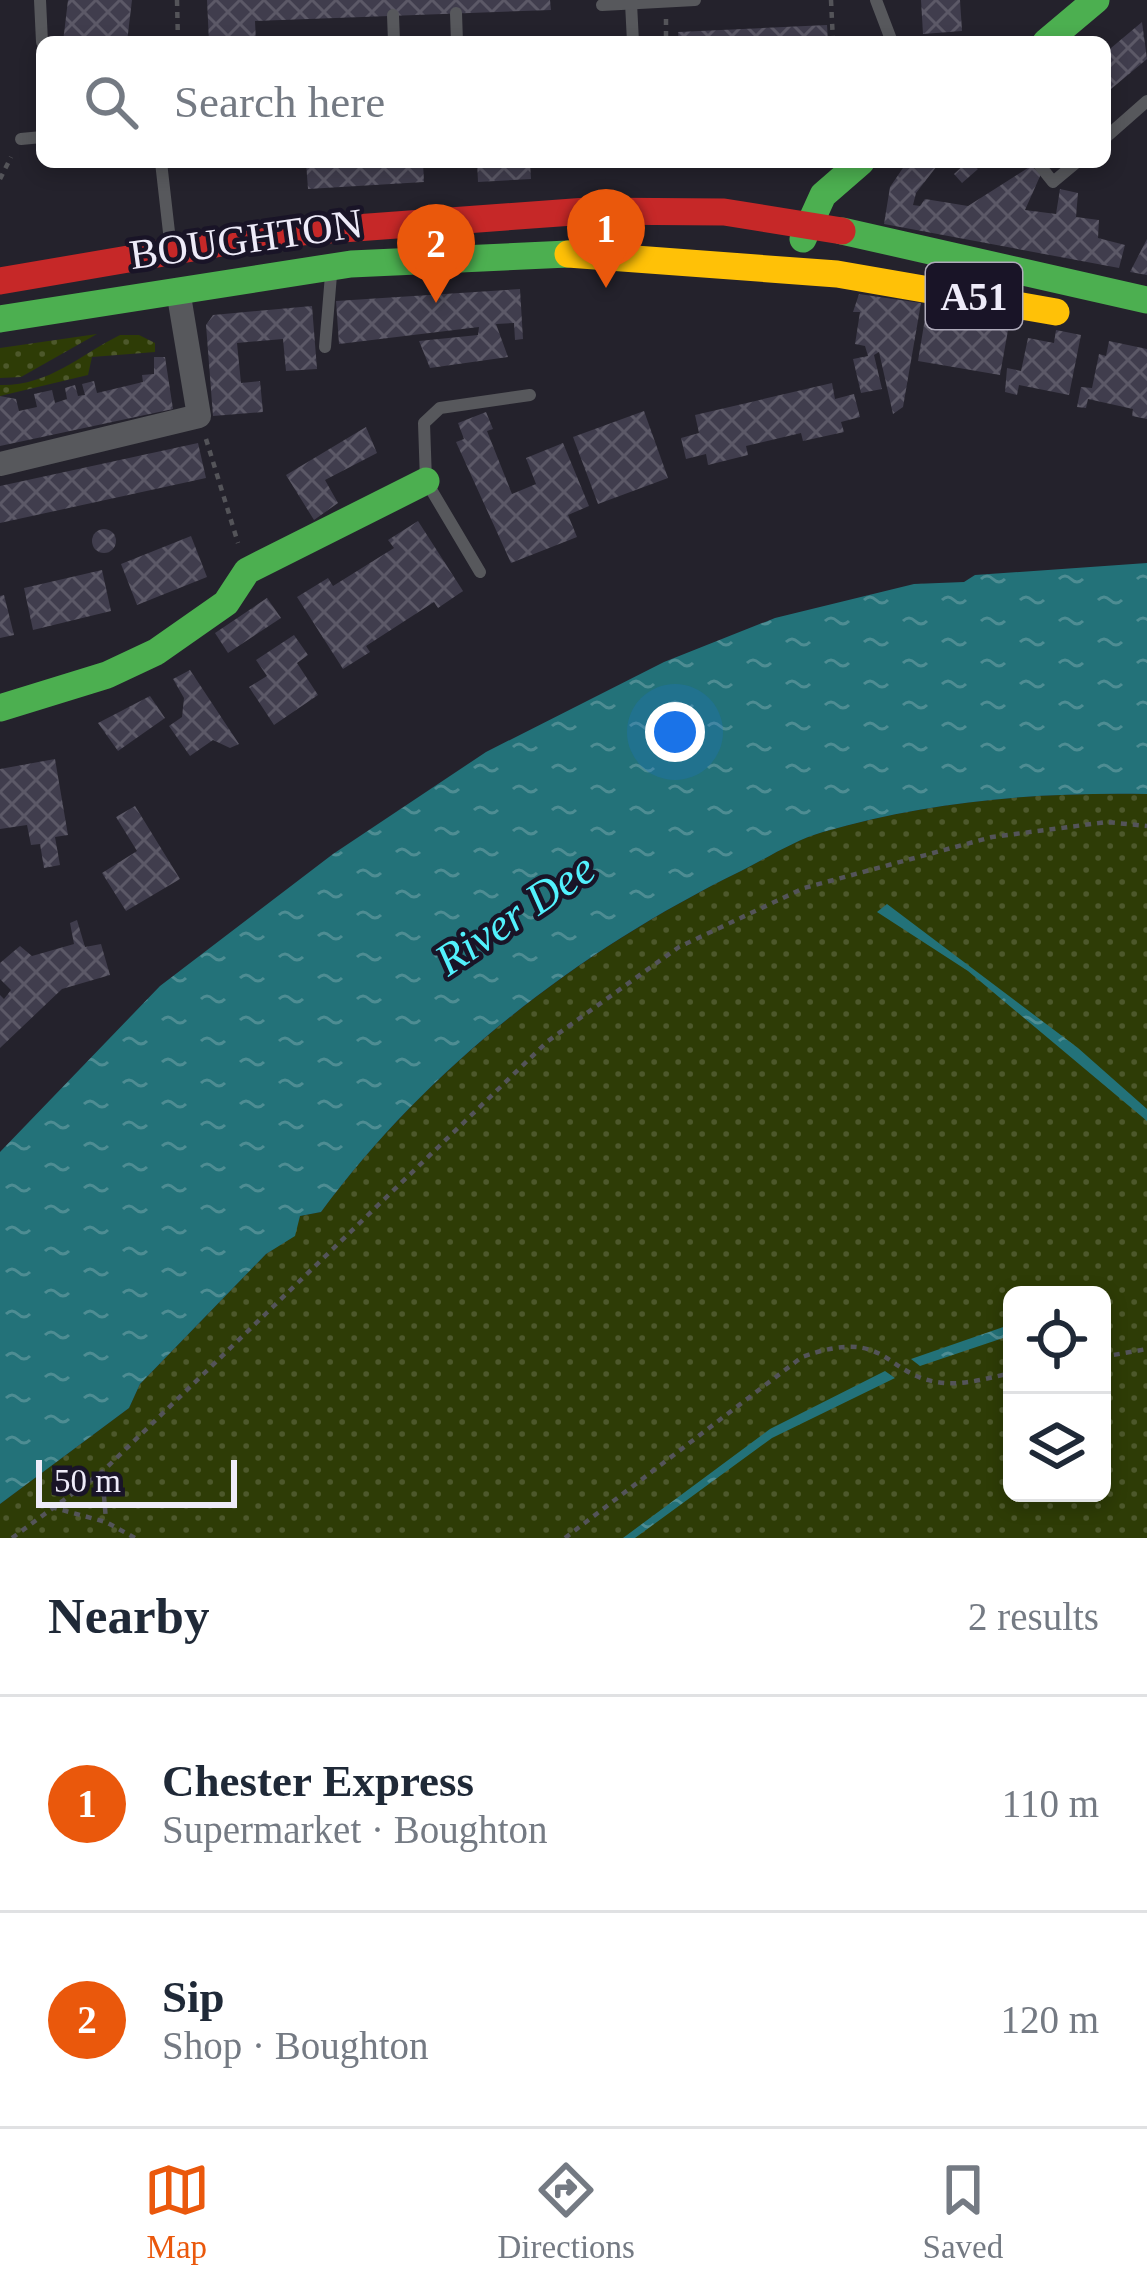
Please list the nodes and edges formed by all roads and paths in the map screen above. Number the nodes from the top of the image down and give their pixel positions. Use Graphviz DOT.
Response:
graph roads {
  1 [pos="40,0"];
  2 [pos="177,0"];
  3 [pos="695,0"];
  4 [pos="831,0"];
  5 [pos="876,0"];
  6 [pos="1096,0"];
  7 [pos="631,3"];
  8 [pos="602,5"];
  9 [pos="455,13"];
  10 [pos="393,15"];
  11 [pos="42,36"];
  12 [pos="178,36"];
  13 [pos="394,36"];
  14 [pos="457,36"];
  15 [pos="633,36"];
  16 [pos="833,36"];
  17 [pos="890,36"];
  18 [pos="1053,36"];
  19 [pos="1147,101"];
  20 [pos="1111,132"];
  21 [pos="36,138"];
  22 [pos="21,140"];
  23 [pos="162,168"];
  24 [pos="851,168"];
  25 [pos="1042,168"];
  26 [pos="1070,168"];
  27 [pos="0,179"];
  28 [pos="805,224"];
  29 [pos="171,254"];
  30 [pos="801,267"];
  31 [pos="332,268"];
  32 [pos="0,281"];
  33 [pos="178,290"];
  34 [pos="1147,300"];
  35 [pos="1085,318"];
  36 [pos="0,319"];
  37 [pos="325,347"];
  38 [pos="530,395"];
  39 [pos="199,416"];
  40 [pos="0,464"];
  41 [pos="426,481"];
  42 [pos="247,571"];
  43 [pos="480,572"];
  44 [pos="0,708"];
  45 [pos="1147,826"];
  46 [pos="1147,1349"];
  47 [pos="1111,1356"];
  48 [pos="1003,1375"];
  49 [pos="102,1472"];
  50 [pos="50,1507"];
  51 [pos="106,1522"];
  52 [pos="12,1538"];
  53 [pos="135,1538"];
  54 [pos="565,1538"];
  1 -- 11 [label="lane"];
  2 -- 12 [label="path"];
  3 -- 7 [label="lane"];
  4 -- 16 [label="path"];
  5 -- 17 [label="lane"];
  6 -- 18 [label="main road"];
  7 -- 8 [label="lane"];
  7 -- 15 [label="lane"];
  9 -- 14 [label="lane"];
  10 -- 13 [label="lane"];
  19 -- 20 [label="lane"];
  21 -- 22 [label="lane"];
  22 -- 27 [label="path"];
  23 -- 29 [label="lane"];
  24 -- 28 [label="main road"];
  25 -- 26 [label="lane"];
  28 -- 29 [label="main road, BOUGHTON / A51"];
  28 -- 30 [label="main road"];
  28 -- 34 [label="main road, BOUGHTON / A51"];
  29 -- 32 [label="main road, BOUGHTON / A51"];
  29 -- 33 [label="lane"];
  30 -- 31 [label="main road, BOUGHTON / A51"];
  30 -- 35 [label="main road, BOUGHTON / A51"];
  31 -- 33 [label="main road, BOUGHTON / A51"];
  31 -- 37 [label="lane"];
  33 -- 36 [label="main road, BOUGHTON / A51"];
  33 -- 39 [label="street"];
  38 -- 41 [label="lane"];
  39 -- 40 [label="street"];
  39 -- 42 [label="path"];
  41 -- 42 [label="main road"];
  41 -- 43 [label="lane"];
  42 -- 44 [label="main road"];
  45 -- 49 [label="path"];
  46 -- 47 [label="path"];
  48 -- 54 [label="path"];
  49 -- 50 [label="path"];
  49 -- 51 [label="path"];
  50 -- 51 [label="path"];
  50 -- 52 [label="path"];
  51 -- 53 [label="path"];
}
